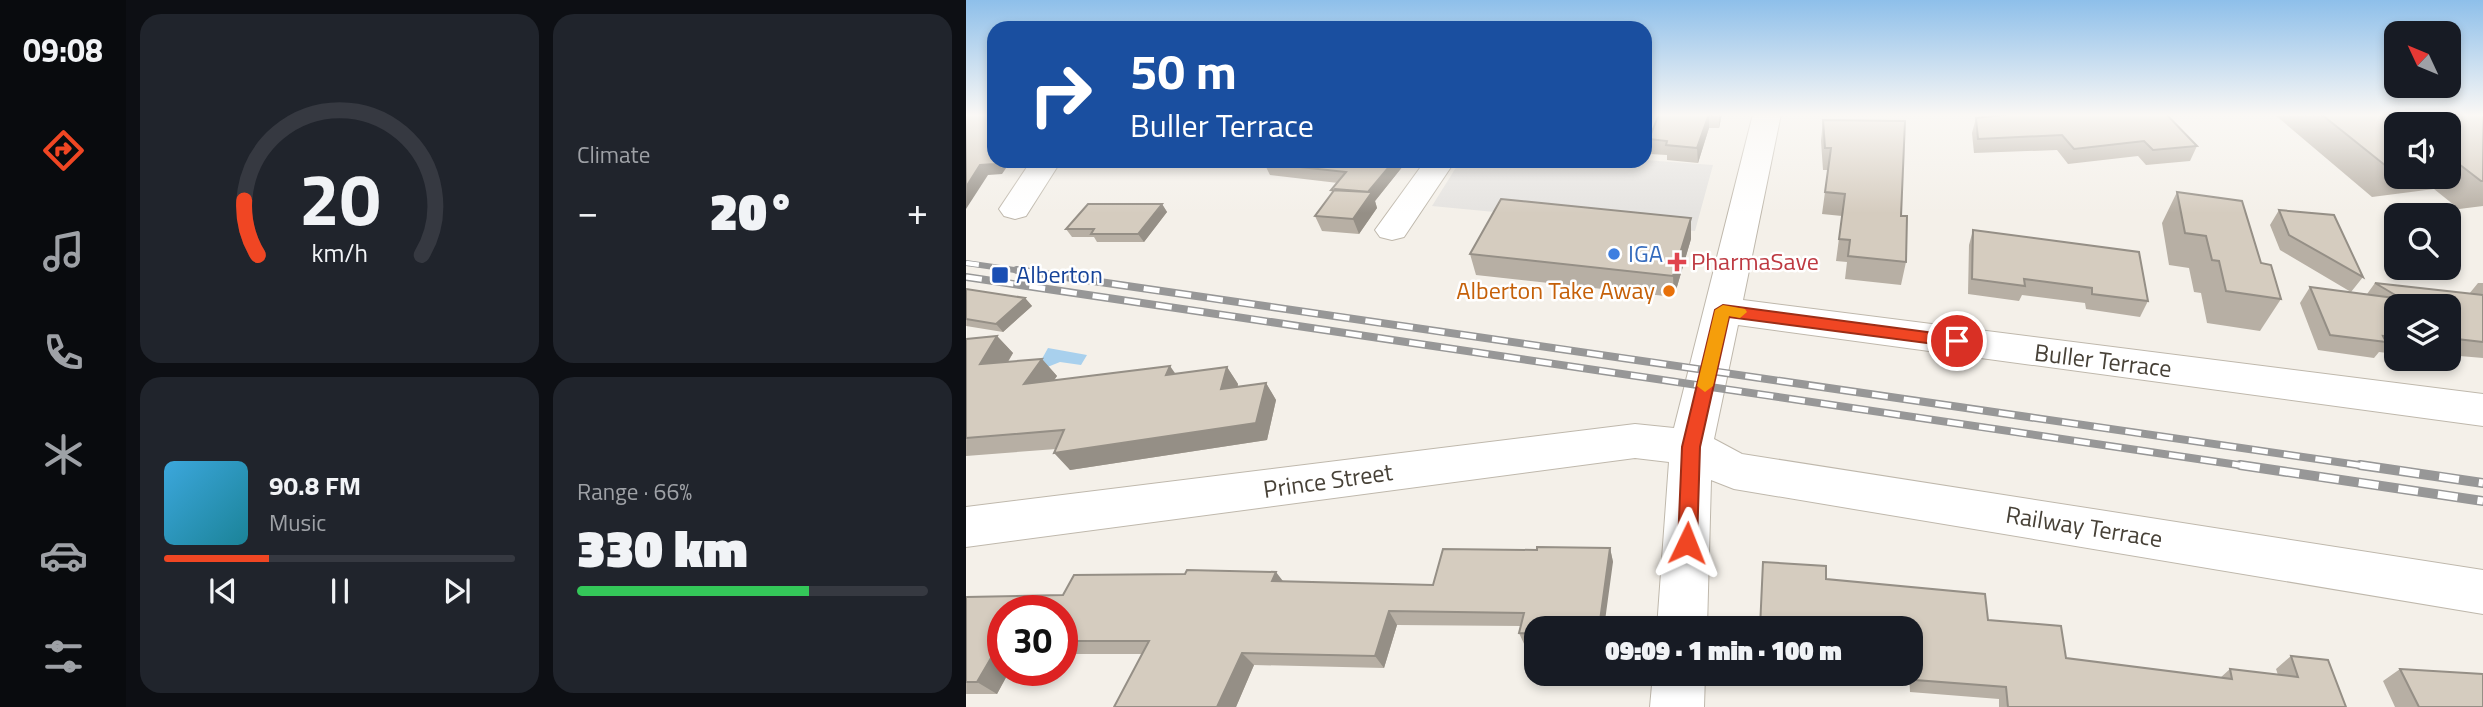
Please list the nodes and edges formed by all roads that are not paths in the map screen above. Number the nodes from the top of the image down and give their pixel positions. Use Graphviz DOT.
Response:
graph roads {
  1 [pos="1760,147"];
  2 [pos="1041,168"];
  3 [pos="1435,168"];
  4 [pos="1014,209"];
  5 [pos="1392,230"];
  6 [pos="1723,310"];
  7 [pos="2483,410"];
  8 [pos="1691,447"];
  9 [pos="966,527"];
  10 [pos="2483,592"];
  11 [pos="1683,616"];
  12 [pos="1678,686"];
  13 [pos="1677,707"];
  1 -- 6 [label="street"];
  2 -- 4 [label="street"];
  3 -- 5 [label="street"];
  6 -- 7 [label="street, Buller Terrace"];
  6 -- 8 [label="street"];
  8 -- 9 [label="street, Prince Street"];
  8 -- 10 [label="street, Railway Terrace"];
  8 -- 11 [label="street"];
  12 -- 13 [label="street"];
}
